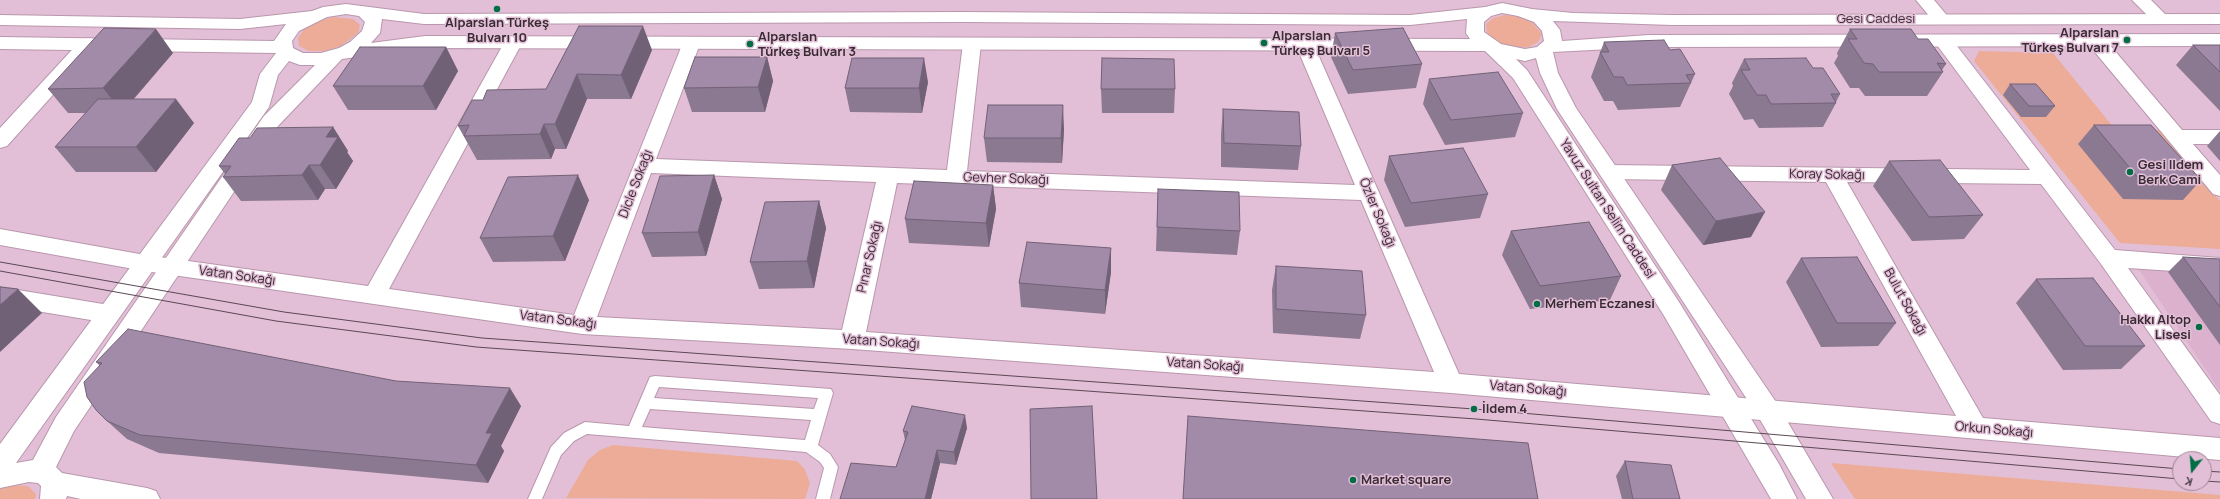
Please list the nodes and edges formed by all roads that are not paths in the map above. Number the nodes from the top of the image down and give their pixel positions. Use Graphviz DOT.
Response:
graph roads {
  1 [pos="1925,0"];
  2 [pos="2142,0"];
  3 [pos="361,7"];
  4 [pos="1494,7"];
  5 [pos="323,10"];
  6 [pos="1532,14"];
  7 [pos="1941,19"];
  8 [pos="2161,19"];
  9 [pos="2220,19"];
  10 [pos="0,20"];
  11 [pos="1943,40"];
  12 [pos="2096,40"];
  13 [pos="2220,40"];
  14 [pos="0,43"];
  15 [pos="513,43"];
  16 [pos="1304,43"];
  17 [pos="88,44"];
  18 [pos="691,44"];
  19 [pos="972,44"];
  20 [pos="1490,47"];
  21 [pos="1546,49"];
  22 [pos="284,50"];
  23 [pos="340,54"];
  24 [pos="2177,137"];
  25 [pos="2220,137"];
  26 [pos="0,141"];
  27 [pos="643,166"];
  28 [pos="1609,172"];
  29 [pos="888,175"];
  30 [pos="1833,176"];
  31 [pos="956,177"];
  32 [pos="2046,177"];
  33 [pos="2220,189"];
  34 [pos="1369,193"];
  35 [pos="0,237"];
  36 [pos="2110,258"];
  37 [pos="145,263"];
  38 [pos="2220,266"];
  39 [pos="172,267"];
  40 [pos="374,295"];
  41 [pos="0,296"];
  42 [pos="109,314"];
  43 [pos="582,325"];
  44 [pos="852,340"];
  45 [pos="1450,383"];
  46 [pos="646,403"];
  47 [pos="1731,406"];
  48 [pos="1767,409"];
  49 [pos="2220,414"];
  50 [pos="819,415"];
  51 [pos="1976,428"];
  52 [pos="633,432"];
  53 [pos="810,447"];
  54 [pos="2220,449"];
  55 [pos="0,464"];
  56 [pos="0,477"];
  57 [pos="49,485"];
  58 [pos="147,499"];
  59 [pos="535,499"];
  60 [pos="823,499"];
  61 [pos="1784,499"];
  62 [pos="1820,499"];
  1 -- 7 [label="street"];
  2 -- 8 [label="street"];
  3 -- 4 [label="street, Gesi Caddesi"];
  3 -- 5 [label="street, Gesi Caddesi"];
  3 -- 23 [label="street"];
  4 -- 6 [label="street, Gesi Caddesi"];
  4 -- 20 [label="street, Yavuz Sultan Selim Caddesi"];
  5 -- 10 [label="street, Gesi Caddesi"];
  5 -- 22 [label="street"];
  6 -- 7 [label="street, Gesi Caddesi"];
  6 -- 21 [label="street, Yavuz Sultan Selim Caddesi"];
  7 -- 8 [label="street, Gesi Caddesi"];
  8 -- 9 [label="street, Gesi Caddesi"];
  11 -- 12 [label="street, Gesi Caddesi"];
  11 -- 21 [label="street, Gesi Caddesi"];
  11 -- 32 [label="street"];
  12 -- 13 [label="street, Gesi Caddesi"];
  12 -- 24 [label="street"];
  14 -- 17 [label="street"];
  15 -- 18 [label="street, Gesi Caddesi"];
  15 -- 23 [label="street, Gesi Caddesi"];
  15 -- 40 [label="street"];
  16 -- 19 [label="street, Gesi Caddesi"];
  16 -- 20 [label="street, Gesi Caddesi"];
  16 -- 34 [label="street, Özler Sokağı"];
  17 -- 22 [label="street"];
  17 -- 26 [label="street"];
  18 -- 19 [label="street, Gesi Caddesi"];
  18 -- 27 [label="street, Dicle Sokağı"];
  19 -- 31 [label="street"];
  20 -- 21 [label="street, Gesi Caddesi"];
  20 -- 47 [label="street, Yavuz Sultan Selim Caddesi"];
  21 -- 28 [label="street, Yavuz Sultan Selim Caddesi"];
  22 -- 23 [label="street, Gesi Caddesi"];
  22 -- 37 [label="street"];
  23 -- 39 [label="street"];
  24 -- 25 [label="street"];
  24 -- 33 [label="street"];
  27 -- 29 [label="street, Gevher Sokağı"];
  27 -- 43 [label="street, Dicle Sokağı"];
  28 -- 30 [label="street, Koray Sokağı"];
  28 -- 48 [label="street, Yavuz Sultan Selim Caddesi"];
  29 -- 31 [label="street, Gevher Sokağı"];
  29 -- 44 [label="street, Pınar Sokağı"];
  30 -- 32 [label="street, Koray Sokağı"];
  30 -- 51 [label="street, Bulut Sokağı"];
  31 -- 34 [label="street, Gevher Sokağı"];
  32 -- 36 [label="street"];
  34 -- 45 [label="street, Özler Sokağı"];
  35 -- 37 [label="street, Vatan Sokağı"];
  36 -- 38 [label="street"];
  36 -- 49 [label="street"];
  37 -- 39 [label="street, Vatan Sokağı"];
  37 -- 42 [label="street"];
  39 -- 40 [label="street, Vatan Sokağı"];
  39 -- 57 [label="street"];
  40 -- 43 [label="street, Vatan Sokağı"];
  41 -- 42 [label="street"];
  42 -- 55 [label="street"];
  43 -- 44 [label="street, Vatan Sokağı"];
  44 -- 45 [label="street, Vatan Sokağı"];
  45 -- 47 [label="street, Vatan Sokağı"];
  46 -- 50 [label="lane"];
  46 -- 50 [label="lane"];
  46 -- 52 [label="lane"];
  47 -- 48 [label="street, Vatan Sokağı"];
  47 -- 61 [label="street, Yavuz Sultan Selim Caddesi"];
  48 -- 51 [label="street, Orkun Sokağı"];
  48 -- 62 [label="street, Yavuz Sultan Selim Caddesi"];
  50 -- 53 [label="lane"];
  51 -- 54 [label="street, Orkun Sokağı"];
  52 -- 53 [label="lane"];
  52 -- 59 [label="lane"];
  53 -- 60 [label="lane"];
  56 -- 57 [label="street"];
  57 -- 58 [label="street"];
}
